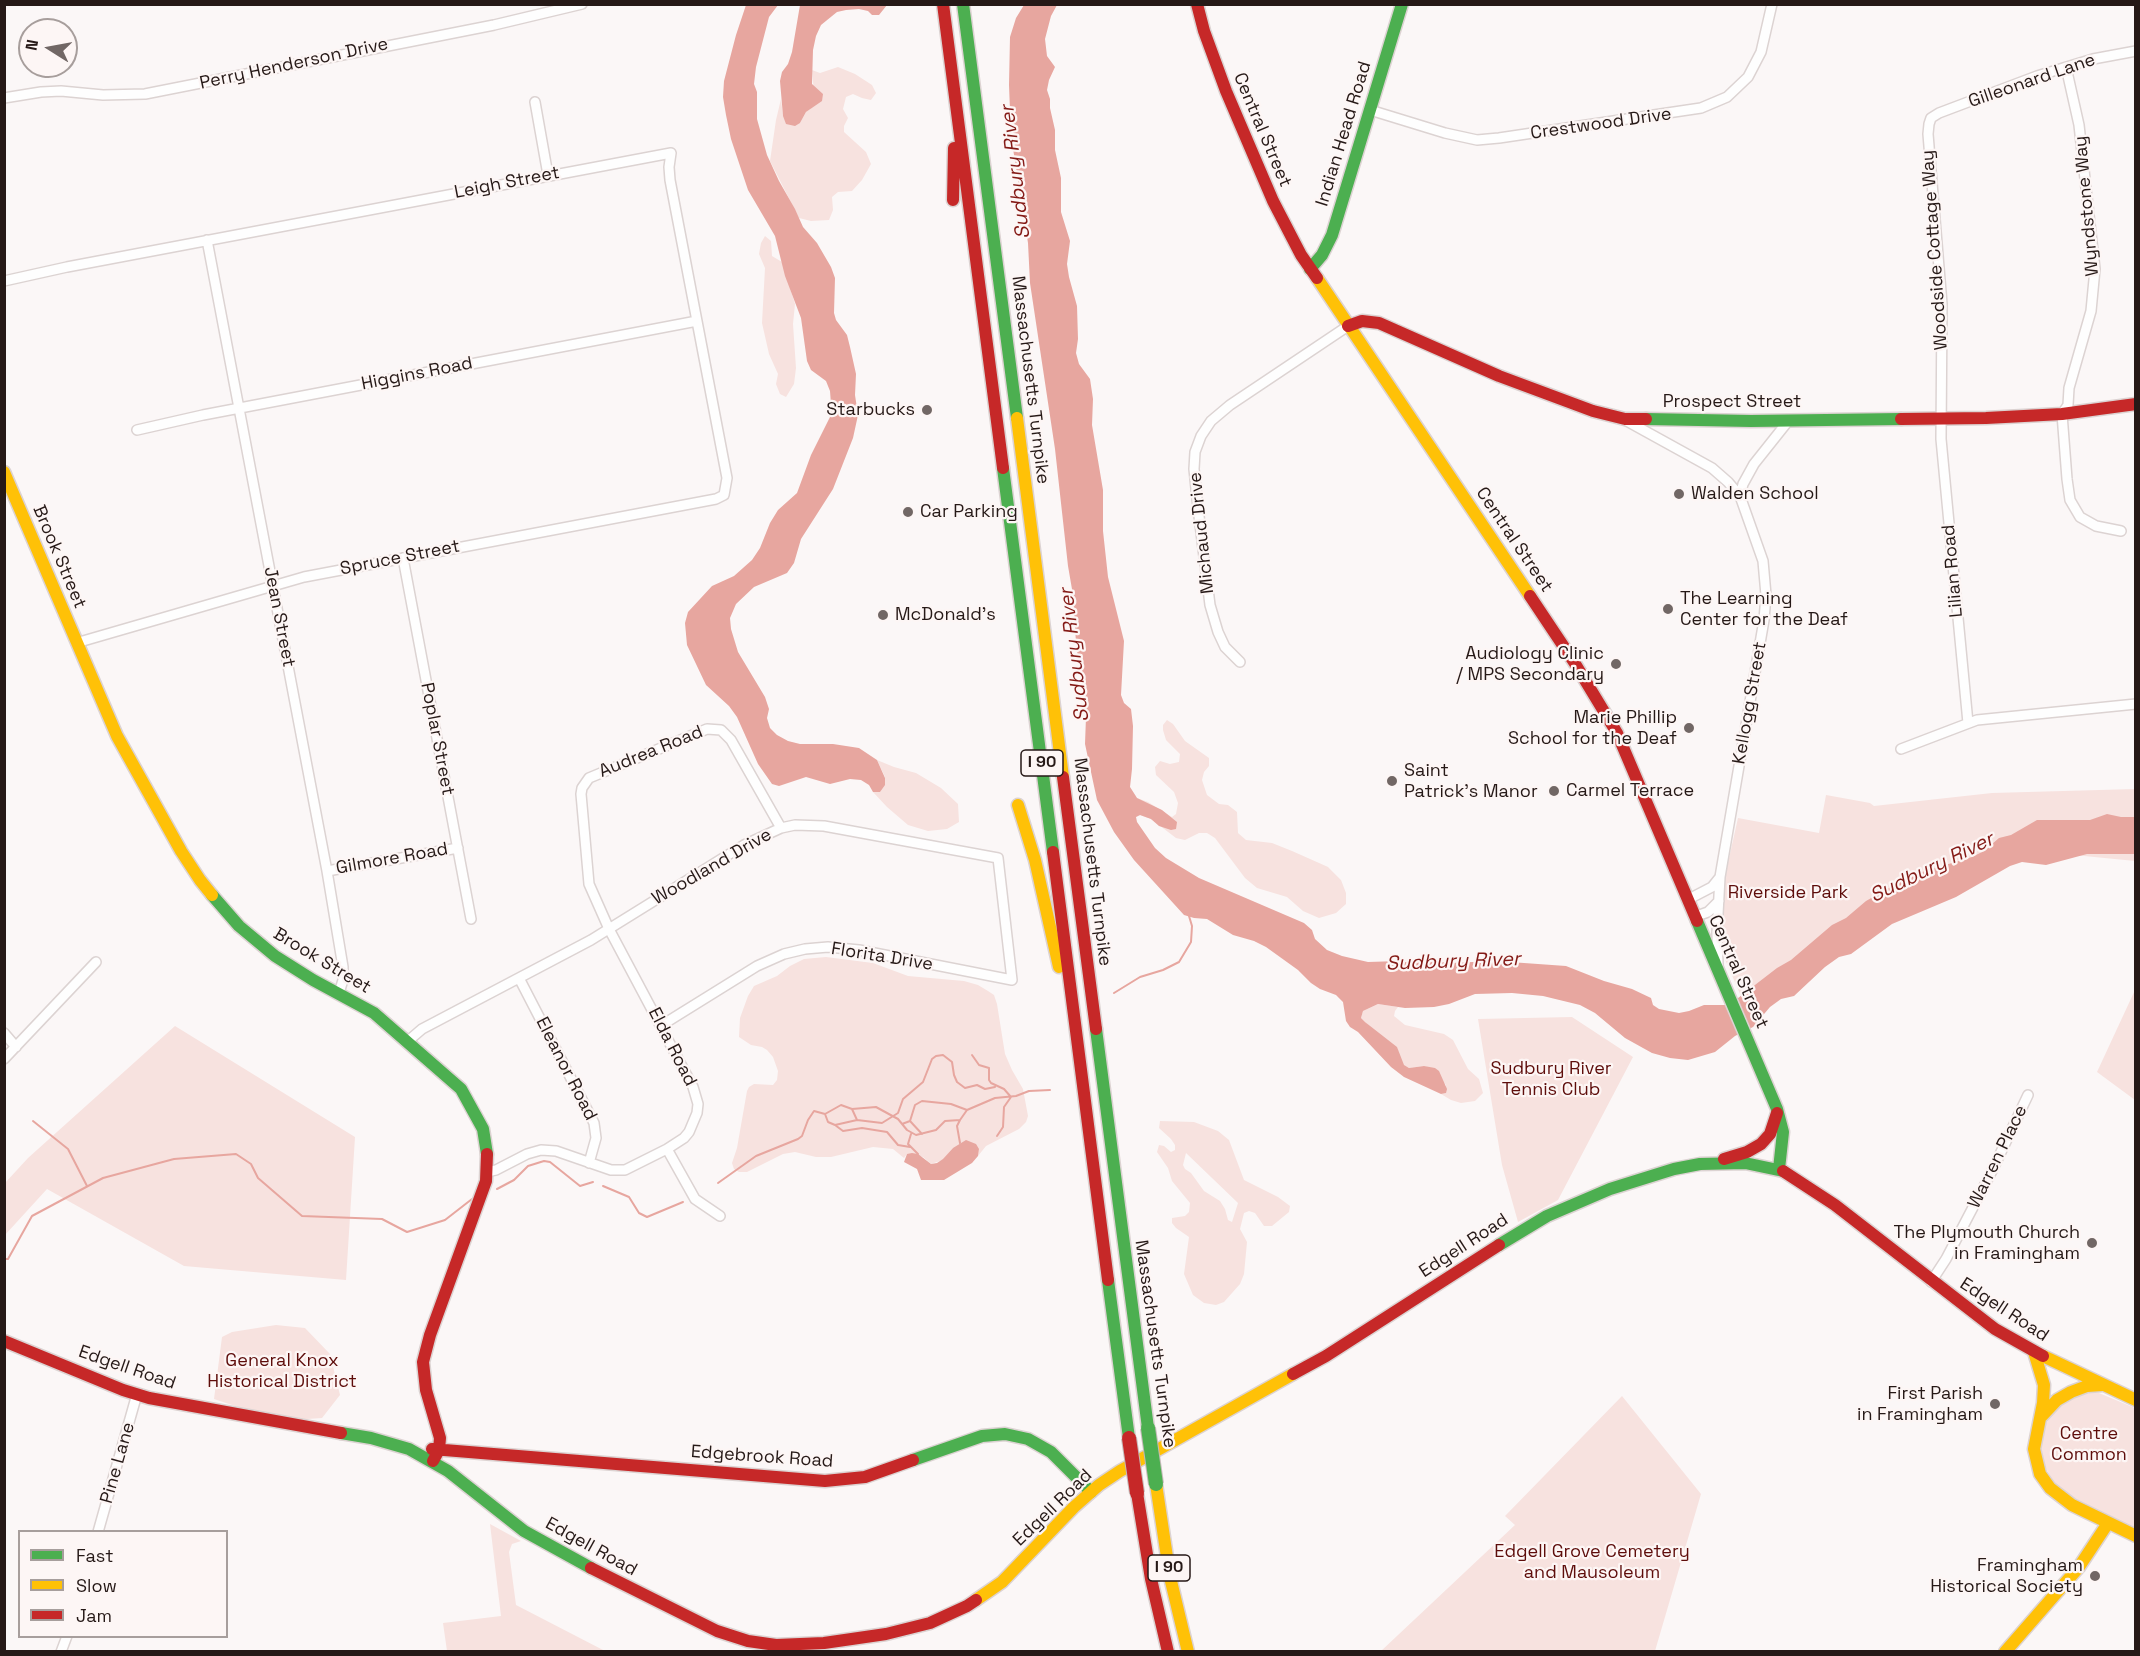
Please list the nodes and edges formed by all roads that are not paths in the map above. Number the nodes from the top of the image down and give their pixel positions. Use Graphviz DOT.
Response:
graph roads {
  1 [pos="582,4"];
  2 [pos="943,4"];
  3 [pos="963,4"];
  4 [pos="1197,4"];
  5 [pos="1402,4"];
  6 [pos="1772,4"];
  7 [pos="2136,51"];
  8 [pos="2066,67"];
  9 [pos="954,87"];
  10 [pos="4,98"];
  11 [pos="535,102"];
  12 [pos="1370,110"];
  13 [pos="1931,118"];
  14 [pos="548,175"];
  15 [pos="953,200"];
  16 [pos="207,240"];
  17 [pos="1310,269"];
  18 [pos="4,281"];
  19 [pos="697,321"];
  20 [pos="1348,326"];
  21 [pos="2136,404"];
  22 [pos="239,408"];
  23 [pos="2062,414"];
  24 [pos="1625,419"];
  25 [pos="1940,419"];
  26 [pos="1789,420"];
  27 [pos="137,430"];
  28 [pos="4,472"];
  29 [pos="726,491"];
  30 [pos="1740,496"];
  31 [pos="2121,531"];
  32 [pos="403,558"];
  33 [pos="273,585"];
  34 [pos="76,643"];
  35 [pos="1240,662"];
  36 [pos="2136,704"];
  37 [pos="1968,723"];
  38 [pos="1901,749"];
  39 [pos="1018,805"];
  40 [pos="781,828"];
  41 [pos="458,848"];
  42 [pos="327,871"];
  43 [pos="1720,877"];
  44 [pos="1687,900"];
  45 [pos="1719,901"];
  46 [pos="1694,917"];
  47 [pos="471,919"];
  48 [pos="609,929"];
  49 [pos="96,962"];
  50 [pos="1719,973"];
  51 [pos="519,978"];
  52 [pos="1012,980"];
  53 [pos="339,993"];
  54 [pos="662,1025"];
  55 [pos="4,1033"];
  56 [pos="408,1041"];
  57 [pos="16,1047"];
  58 [pos="4,1059"];
  59 [pos="2028,1095"];
  60 [pos="1778,1109"];
  61 [pos="1088,1113"];
  62 [pos="667,1149"];
  63 [pos="589,1163"];
  64 [pos="1713,1163"];
  65 [pos="1779,1169"];
  66 [pos="488,1172"];
  67 [pos="720,1216"];
  68 [pos="1931,1282"];
  69 [pos="4,1341"];
  70 [pos="2034,1352"];
  71 [pos="2103,1385"];
  72 [pos="137,1394"];
  73 [pos="2136,1400"];
  74 [pos="2039,1422"];
  75 [pos="436,1456"];
  76 [pos="1091,1492"];
  77 [pos="2108,1523"];
  78 [pos="99,1530"];
  79 [pos="2136,1536"];
  80 [pos="763,1648"];
  81 [pos="1168,1652"];
  82 [pos="1188,1652"];
  83 [pos="2005,1652"];
  1 -- 10 [label="street, Perry Henderson Drive"];
  2 -- 9 [label="main road, Massachusetts Turnpike / I 90"];
  3 -- 82 [label="main road, Massachusetts Turnpike / I 90, bridge"];
  4 -- 17 [label="main road, Central Street"];
  5 -- 12 [label="main road, Indian Head Road"];
  6 -- 12 [label="street, Crestwood Drive"];
  7 -- 8 [label="street, Gilleonard Lane"];
  8 -- 13 [label="street, Gilleonard Lane"];
  8 -- 23 [label="street, Wyndstone Way"];
  9 -- 15 [label="main road"];
  9 -- 61 [label="main road, Massachusetts Turnpike / I 90"];
  11 -- 14 [label="street"];
  12 -- 17 [label="main road, Indian Head Road"];
  13 -- 25 [label="street, Woodside Cottage Way"];
  14 -- 16 [label="street, Leigh Street"];
  14 -- 19 [label="street, Leigh Street"];
  16 -- 18 [label="street, Leigh Street"];
  16 -- 22 [label="street, Jean Street"];
  17 -- 20 [label="main road, Central Street"];
  19 -- 22 [label="street, Higgins Road"];
  19 -- 29 [label="street, Leigh Street"];
  20 -- 24 [label="main road, Prospect Street"];
  20 -- 35 [label="street, Michaud Drive"];
  20 -- 44 [label="main road, Central Street"];
  21 -- 23 [label="main road, Prospect Street"];
  22 -- 27 [label="street, Higgins Road"];
  22 -- 33 [label="street, Jean Street"];
  23 -- 25 [label="main road, Prospect Street"];
  23 -- 31 [label="street, Wyndstone Way"];
  24 -- 26 [label="main road, Prospect Street"];
  24 -- 30 [label="street, Kellogg Street"];
  25 -- 26 [label="main road, Prospect Street"];
  25 -- 37 [label="street, Lilian Road"];
  26 -- 30 [label="street"];
  28 -- 34 [label="main road, Brook Street"];
  29 -- 32 [label="street, Spruce Street"];
  30 -- 43 [label="street, Kellogg Street"];
  32 -- 33 [label="street, Spruce Street"];
  32 -- 41 [label="street, Poplar Street"];
  33 -- 34 [label="street, Spruce Street"];
  33 -- 42 [label="street, Jean Street"];
  34 -- 53 [label="main road, Brook Street"];
  36 -- 37 [label="street"];
  37 -- 38 [label="street"];
  39 -- 61 [label="main road"];
  40 -- 48 [label="street, Woodland Drive"];
  40 -- 48 [label="street, Audrea Road"];
  40 -- 52 [label="street, Woodland Drive"];
  41 -- 42 [label="street, Gilmore Road"];
  41 -- 47 [label="street, Poplar Street"];
  42 -- 53 [label="street, Jean Street"];
  43 -- 44 [label="street"];
  43 -- 45 [label="street, Kellogg Street"];
  44 -- 46 [label="main road, Central Street"];
  45 -- 46 [label="street"];
  45 -- 50 [label="street, Kellogg Street"];
  46 -- 50 [label="main road, Central Street"];
  48 -- 51 [label="street, Woodland Drive"];
  48 -- 54 [label="street, Elda Road"];
  49 -- 57 [label="street"];
  50 -- 60 [label="main road, Central Street"];
  51 -- 56 [label="street, Woodland Drive"];
  51 -- 63 [label="street, Eleanor Road"];
  52 -- 54 [label="street, Florita Drive"];
  53 -- 56 [label="main road, Brook Street"];
  54 -- 62 [label="street, Elda Road"];
  55 -- 57 [label="street"];
  56 -- 66 [label="main road, Brook Street"];
  57 -- 58 [label="street"];
  59 -- 68 [label="street, Warren Place"];
  60 -- 64 [label="main road"];
  60 -- 65 [label="main road, Central Street"];
  61 -- 81 [label="main road, Massachusetts Turnpike / I 90, bridge"];
  62 -- 63 [label="street, Elda Road"];
  62 -- 67 [label="street"];
  63 -- 66 [label="street, Elda Road"];
  64 -- 65 [label="main road, Edgell Road"];
  64 -- 76 [label="main road, Edgell Road"];
  65 -- 68 [label="main road, Edgell Road"];
  66 -- 75 [label="main road, Brook Street"];
  68 -- 70 [label="main road, Edgell Road"];
  69 -- 72 [label="main road, Edgell Road"];
  70 -- 71 [label="main road, Edgell Road"];
  70 -- 74 [label="main road"];
  71 -- 73 [label="main road, Edgell Road"];
  71 -- 74 [label="main road"];
  72 -- 75 [label="main road, Edgell Road"];
  72 -- 78 [label="street, Pine Lane"];
  74 -- 77 [label="main road"];
  75 -- 76 [label="main road, Edgebrook Road"];
  75 -- 80 [label="main road, Edgell Road"];
  76 -- 80 [label="main road, Edgell Road"];
  77 -- 79 [label="main road"];
  77 -- 83 [label="main road"];
}
